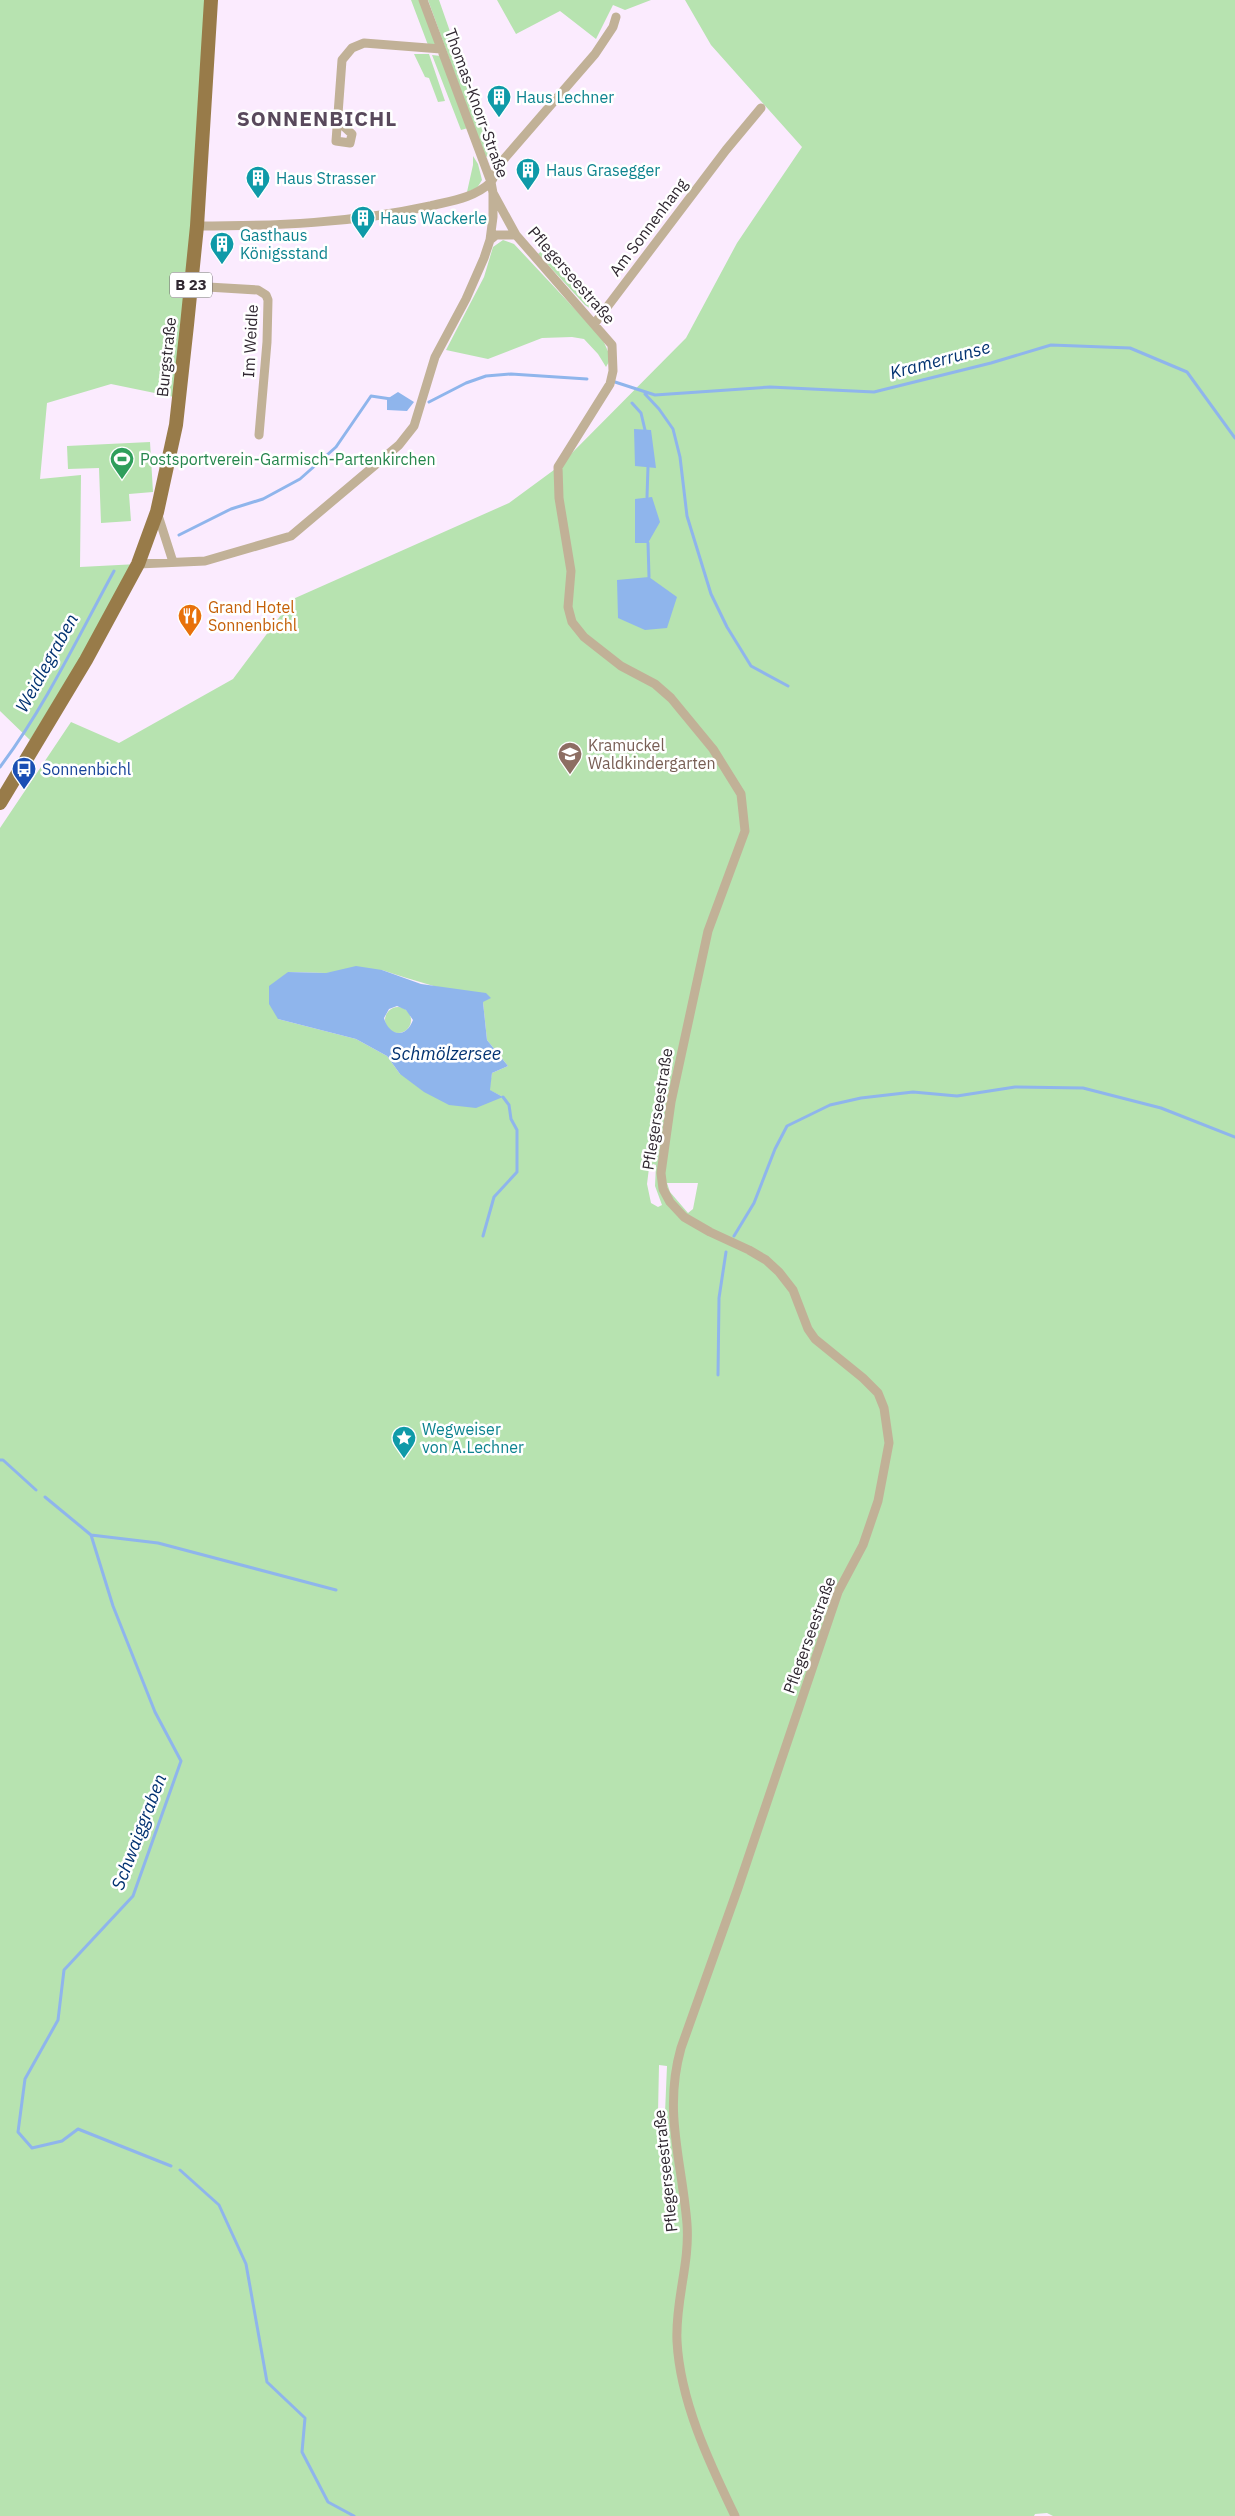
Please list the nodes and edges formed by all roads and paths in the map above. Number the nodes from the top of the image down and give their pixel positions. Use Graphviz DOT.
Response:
graph roads {
  1 [pos="211,0"];
  2 [pos="423,0"];
  3 [pos="616,17"];
  4 [pos="441,49"];
  5 [pos="761,108"];
  6 [pos="338,122"];
  7 [pos="491,182"];
  8 [pos="493,194"];
  9 [pos="197,226"];
  10 [pos="516,234"];
  11 [pos="490,240"];
  12 [pos="191,286"];
  13 [pos="595,323"];
  14 [pos="259,436"];
  15 [pos="157,512"];
  16 [pos="173,562"];
  17 [pos="138,564"];
  18 [pos="2,794"];
  19 [pos="735,2516"];
  1 -- 9 [label="main road, Burgstraße / B 23"];
  2 -- 4 [label="street, Thomas-Knorr-Straße"];
  3 -- 7 [label="street"];
  4 -- 6 [label="street"];
  4 -- 7 [label="street, Thomas-Knorr-Straße"];
  5 -- 13 [label="street, Am Sonnenhang"];
  6 -- 6 [label="street"];
  7 -- 8 [label="street, Thomas-Knorr-Straße"];
  7 -- 9 [label="street"];
  8 -- 10 [label="street, Pflegerseestraße"];
  8 -- 11 [label="street, Thomas-Knorr-Straße"];
  9 -- 12 [label="main road, Burgstraße / B 23"];
  10 -- 11 [label="street"];
  10 -- 13 [label="street, Pflegerseestraße"];
  11 -- 16 [label="street, Thomas-Knorr-Straße"];
  12 -- 14 [label="street, Im Weidle"];
  12 -- 15 [label="main road, Burgstraße / B 23"];
  13 -- 19 [label="street, Pflegerseestraße"];
  15 -- 16 [label="street"];
  15 -- 17 [label="main road, Burgstraße / B 23"];
  16 -- 17 [label="street, Thomas-Knorr-Straße"];
  17 -- 18 [label="main road, B 23"];
}
